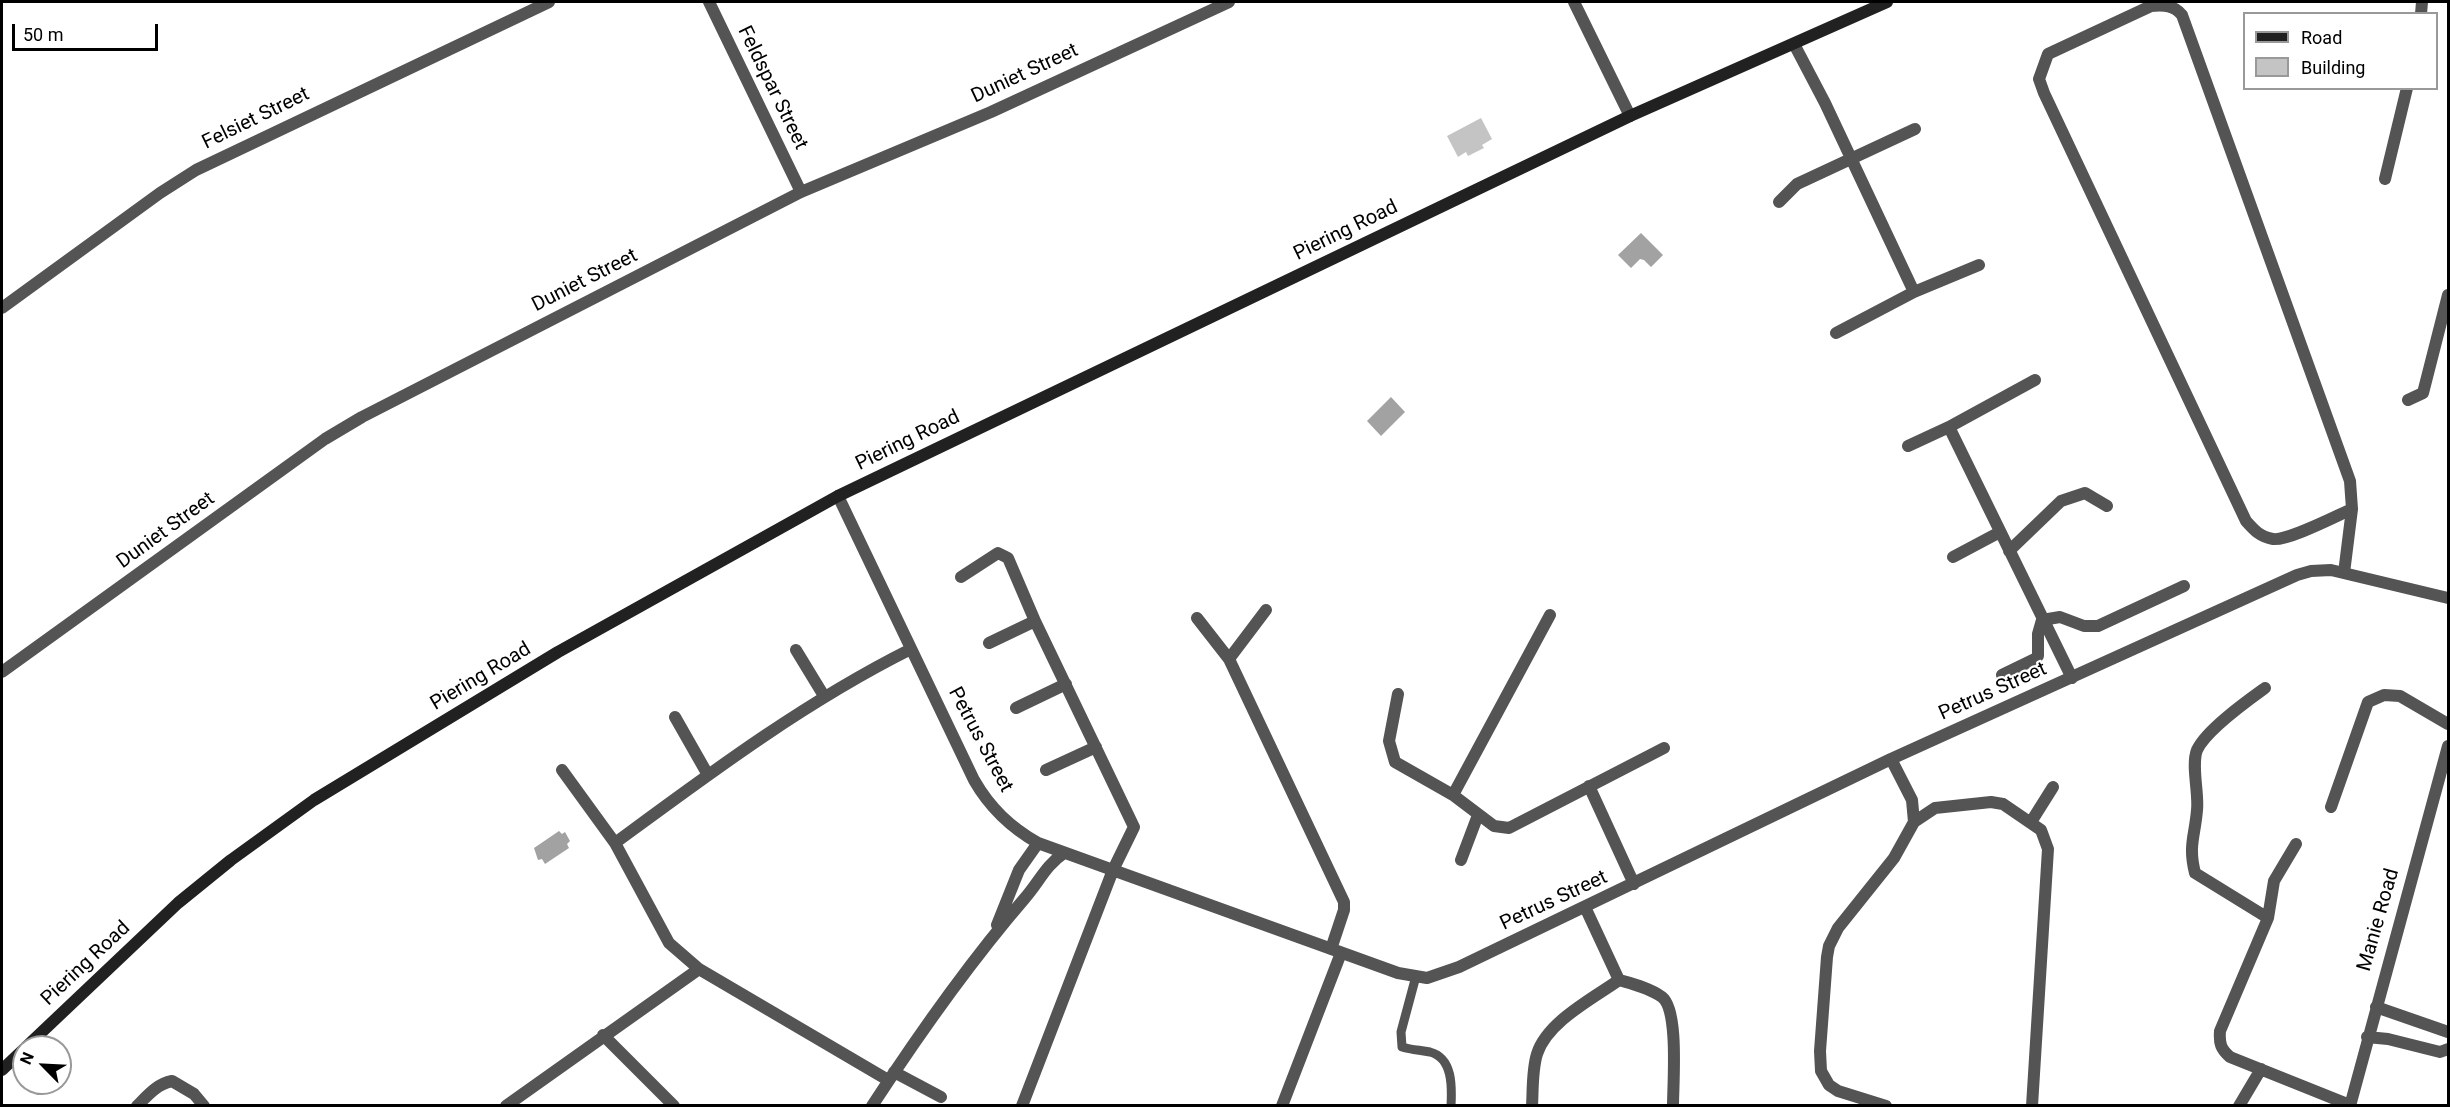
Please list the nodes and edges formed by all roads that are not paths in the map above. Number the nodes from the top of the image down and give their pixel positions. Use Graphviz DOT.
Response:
graph roads {
  1 [pos="549,2"];
  2 [pos="709,2"];
  3 [pos="1229,2"];
  4 [pos="1574,2"];
  5 [pos="1887,2"];
  6 [pos="1794,44"];
  7 [pos="2407,90"];
  8 [pos="1630,116"];
  9 [pos="1915,129"];
  10 [pos="1851,158"];
  11 [pos="2385,179"];
  12 [pos="801,192"];
  13 [pos="1779,202"];
  14 [pos="1979,265"];
  15 [pos="1914,292"];
  16 [pos="2448,295"];
  17 [pos="2,308"];
  18 [pos="1836,333"];
  19 [pos="2035,380"];
  20 [pos="2408,400"];
  21 [pos="1949,427"];
  22 [pos="1908,446"];
  23 [pos="838,496"];
  24 [pos="2107,506"];
  25 [pos="2352,509"];
  26 [pos="2000,532"];
  27 [pos="2009,551"];
  28 [pos="1953,557"];
  29 [pos="2344,573"];
  30 [pos="961,577"];
  31 [pos="2184,586"];
  32 [pos="2448,598"];
  33 [pos="1266,610"];
  34 [pos="1550,615"];
  35 [pos="1197,618"];
  36 [pos="2042,620"];
  37 [pos="1035,621"];
  38 [pos="989,643"];
  39 [pos="911,649"];
  40 [pos="796,650"];
  41 [pos="1229,659"];
  42 [pos="2,672"];
  43 [pos="2002,675"];
  44 [pos="2072,678"];
  45 [pos="1066,684"];
  46 [pos="2265,688"];
  47 [pos="1398,694"];
  48 [pos="824,696"];
  49 [pos="1017,708"];
  50 [pos="675,717"];
  51 [pos="2448,724"];
  52 [pos="2448,746"];
  53 [pos="1096,747"];
  54 [pos="1664,748"];
  55 [pos="1891,759"];
  56 [pos="562,770"];
  57 [pos="1046,770"];
  58 [pos="708,775"];
  59 [pos="1589,786"];
  60 [pos="2053,788"];
  61 [pos="1453,795"];
  62 [pos="2331,807"];
  63 [pos="1478,815"];
  64 [pos="1914,822"];
  65 [pos="2031,822"];
  66 [pos="615,843"];
  67 [pos="1038,843"];
  68 [pos="2296,844"];
  69 [pos="1064,853"];
  70 [pos="1461,860"];
  71 [pos="1113,870"];
  72 [pos="1634,884"];
  73 [pos="1585,907"];
  74 [pos="2268,918"];
  75 [pos="993,934"];
  76 [pos="1336,951"];
  77 [pos="699,969"];
  78 [pos="1416,976"];
  79 [pos="1619,980"];
  80 [pos="2376,1007"];
  81 [pos="2448,1032"];
  82 [pos="39,1035"];
  83 [pos="603,1035"];
  84 [pos="2367,1037"];
  85 [pos="2448,1049"];
  86 [pos="2260,1069"];
  87 [pos="891,1076"];
  88 [pos="942,1097"];
  89 [pos="2350,1105"];
  90 [pos="137,1106"];
  91 [pos="204,1106"];
  92 [pos="507,1106"];
  93 [pos="674,1106"];
  94 [pos="872,1106"];
  95 [pos="1022,1106"];
  96 [pos="1282,1106"];
  97 [pos="1451,1106"];
  98 [pos="1532,1106"];
  99 [pos="1673,1106"];
  100 [pos="1886,1106"];
  101 [pos="2032,1106"];
  102 [pos="2239,1106"];
  1 -- 17 [label="street, Felsiet Street"];
  2 -- 12 [label="street, Feldspar Street"];
  3 -- 12 [label="street, Duniet Street"];
  4 -- 8 [label="street"];
  5 -- 6 [label="street, Piering Road"];
  6 -- 8 [label="street, Piering Road"];
  6 -- 10 [label="street"];
  7 -- 11 [label="street"];
  8 -- 23 [label="street, Piering Road"];
  9 -- 10 [label="street"];
  10 -- 13 [label="street"];
  10 -- 15 [label="street"];
  12 -- 42 [label="street, Duniet Street"];
  14 -- 15 [label="street"];
  15 -- 18 [label="street"];
  16 -- 20 [label="street"];
  19 -- 21 [label="street"];
  21 -- 22 [label="street"];
  21 -- 26 [label="street"];
  23 -- 39 [label="street, Petrus Street"];
  23 -- 82 [label="street, Piering Road"];
  24 -- 27 [label="street"];
  25 -- 25 [label="street"];
  25 -- 29 [label="street"];
  26 -- 27 [label="street"];
  26 -- 28 [label="street"];
  27 -- 36 [label="street"];
  29 -- 32 [label="street, Petrus Street"];
  29 -- 44 [label="street, Petrus Street"];
  30 -- 37 [label="street"];
  31 -- 36 [label="street"];
  33 -- 41 [label="street"];
  34 -- 61 [label="street"];
  35 -- 41 [label="street"];
  36 -- 43 [label="street"];
  36 -- 44 [label="street"];
  37 -- 38 [label="street"];
  37 -- 45 [label="street"];
  39 -- 48 [label="street"];
  39 -- 67 [label="street, Petrus Street"];
  40 -- 48 [label="street"];
  41 -- 76 [label="street"];
  44 -- 55 [label="street, Petrus Street"];
  45 -- 49 [label="street"];
  45 -- 53 [label="street"];
  46 -- 74 [label="street"];
  47 -- 61 [label="street"];
  48 -- 58 [label="street"];
  50 -- 58 [label="street"];
  51 -- 62 [label="street"];
  52 -- 80 [label="street, Manie Road"];
  53 -- 57 [label="street"];
  53 -- 71 [label="street"];
  54 -- 59 [label="street"];
  55 -- 64 [label="street"];
  55 -- 72 [label="street, Petrus Street"];
  56 -- 66 [label="street"];
  58 -- 66 [label="street"];
  59 -- 63 [label="street"];
  59 -- 72 [label="street"];
  60 -- 65 [label="street"];
  61 -- 63 [label="street"];
  63 -- 70 [label="street"];
  64 -- 65 [label="street"];
  64 -- 100 [label="street"];
  65 -- 101 [label="street"];
  66 -- 77 [label="street"];
  67 -- 69 [label="street, Petrus Street"];
  67 -- 75 [label="street"];
  68 -- 74 [label="street"];
  69 -- 71 [label="street, Petrus Street"];
  69 -- 75 [label="street"];
  71 -- 76 [label="street, Petrus Street"];
  71 -- 95 [label="street"];
  72 -- 73 [label="street, Petrus Street"];
  73 -- 78 [label="street, Petrus Street"];
  73 -- 79 [label="street"];
  74 -- 86 [label="street"];
  75 -- 87 [label="street"];
  76 -- 78 [label="street, Petrus Street"];
  76 -- 96 [label="street"];
  77 -- 83 [label="street"];
  77 -- 87 [label="street"];
  78 -- 97 [label="lane"];
  79 -- 98 [label="street"];
  79 -- 99 [label="street"];
  80 -- 81 [label="street"];
  80 -- 84 [label="street, Manie Road"];
  83 -- 92 [label="street"];
  83 -- 93 [label="street"];
  84 -- 85 [label="street"];
  84 -- 89 [label="street, Manie Road"];
  86 -- 89 [label="street"];
  86 -- 102 [label="street"];
  87 -- 88 [label="street"];
  87 -- 94 [label="street"];
  90 -- 91 [label="street"];
}
